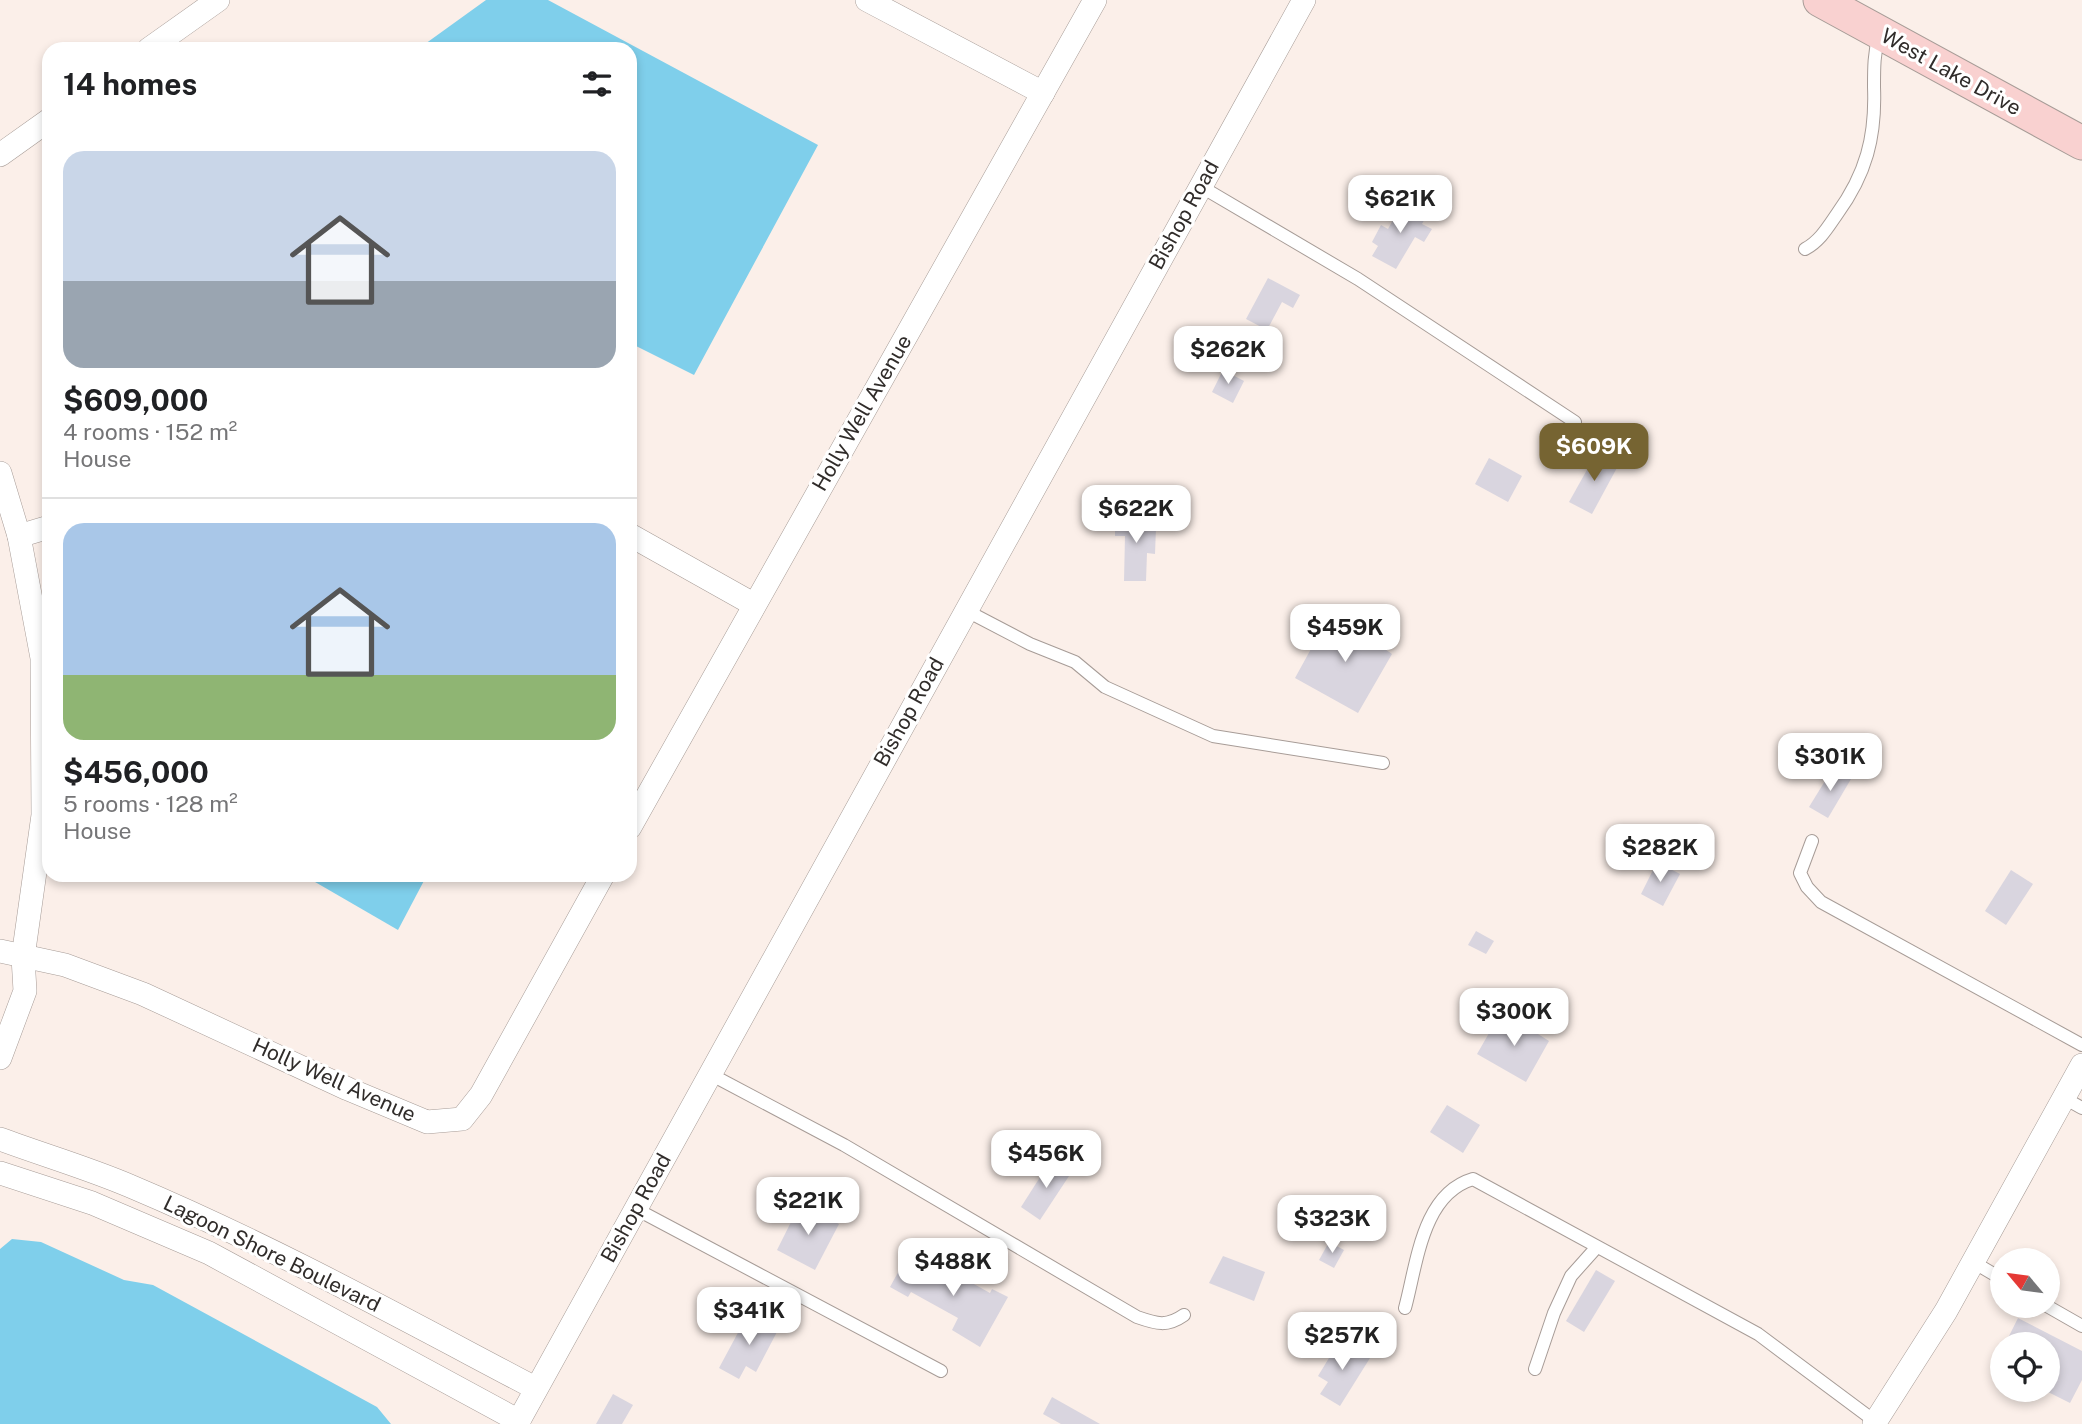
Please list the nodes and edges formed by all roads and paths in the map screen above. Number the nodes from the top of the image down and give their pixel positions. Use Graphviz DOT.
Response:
graph roads {
  1 [pos="218,0"];
  2 [pos="867,0"];
  3 [pos="1095,0"];
  4 [pos="1304,0"];
  5 [pos="1820,0"];
  6 [pos="1879,32"];
  7 [pos="159,42"];
  8 [pos="1043,93"];
  9 [pos="42,125"];
  10 [pos="2082,143"];
  11 [pos="0,155"];
  12 [pos="1200,186"];
  13 [pos="1805,248"];
  14 [pos="1575,422"];
  15 [pos="0,473"];
  16 [pos="42,529"];
  17 [pos="19,536"];
  18 [pos="637,539"];
  19 [pos="753,604"];
  20 [pos="965,610"];
  21 [pos="42,671"];
  22 [pos="1383,763"];
  23 [pos="637,814"];
  24 [pos="42,822"];
  25 [pos="1812,841"];
  26 [pos="599,882"];
  27 [pos="0,951"];
  28 [pos="23,957"];
  29 [pos="0,971"];
  30 [pos="2082,1045"];
  31 [pos="0,1058"];
  32 [pos="2082,1065"];
  33 [pos="710,1074"];
  34 [pos="2073,1103"];
  35 [pos="0,1139"];
  36 [pos="0,1173"];
  37 [pos="636,1209"];
  38 [pos="1596,1248"];
  39 [pos="1973,1262"];
  40 [pos="1990,1272"];
  41 [pos="1405,1308"];
  42 [pos="2060,1313"];
  43 [pos="1184,1315"];
  44 [pos="2082,1326"];
  45 [pos="1535,1369"];
  46 [pos="940,1371"];
  47 [pos="535,1388"];
  48 [pos="518,1422"];
  49 [pos="1875,1423"];
  1 -- 7 [label="street"];
  2 -- 8 [label="street"];
  3 -- 8 [label="street, Holly Well Avenue"];
  4 -- 12 [label="street, Bishop Road"];
  5 -- 6 [label="street, West Lake Drive"];
  6 -- 10 [label="street, West Lake Drive"];
  6 -- 13 [label="lane"];
  8 -- 19 [label="street, Holly Well Avenue"];
  9 -- 11 [label="street"];
  12 -- 14 [label="lane"];
  12 -- 20 [label="street, Bishop Road"];
  15 -- 17 [label="street"];
  16 -- 17 [label="street"];
  17 -- 21 [label="street"];
  18 -- 19 [label="street"];
  19 -- 23 [label="street, Holly Well Avenue"];
  20 -- 22 [label="lane"];
  20 -- 33 [label="street, Bishop Road"];
  24 -- 28 [label="street"];
  25 -- 30 [label="lane"];
  26 -- 28 [label="street, Holly Well Avenue"];
  27 -- 28 [label="street"];
  28 -- 29 [label="street"];
  28 -- 31 [label="street"];
  32 -- 34 [label="street"];
  33 -- 37 [label="street, Bishop Road"];
  33 -- 43 [label="lane"];
  34 -- 39 [label="street"];
  35 -- 47 [label="street, Lagoon Shore Boulevard"];
  36 -- 48 [label="street, Lagoon Shore Boulevard"];
  37 -- 46 [label="lane"];
  37 -- 47 [label="street, Bishop Road"];
  38 -- 41 [label="lane"];
  38 -- 45 [label="lane"];
  38 -- 49 [label="lane"];
  39 -- 40 [label="lane"];
  39 -- 49 [label="street"];
  42 -- 44 [label="lane"];
  47 -- 48 [label="street, Bishop Road"];
}
